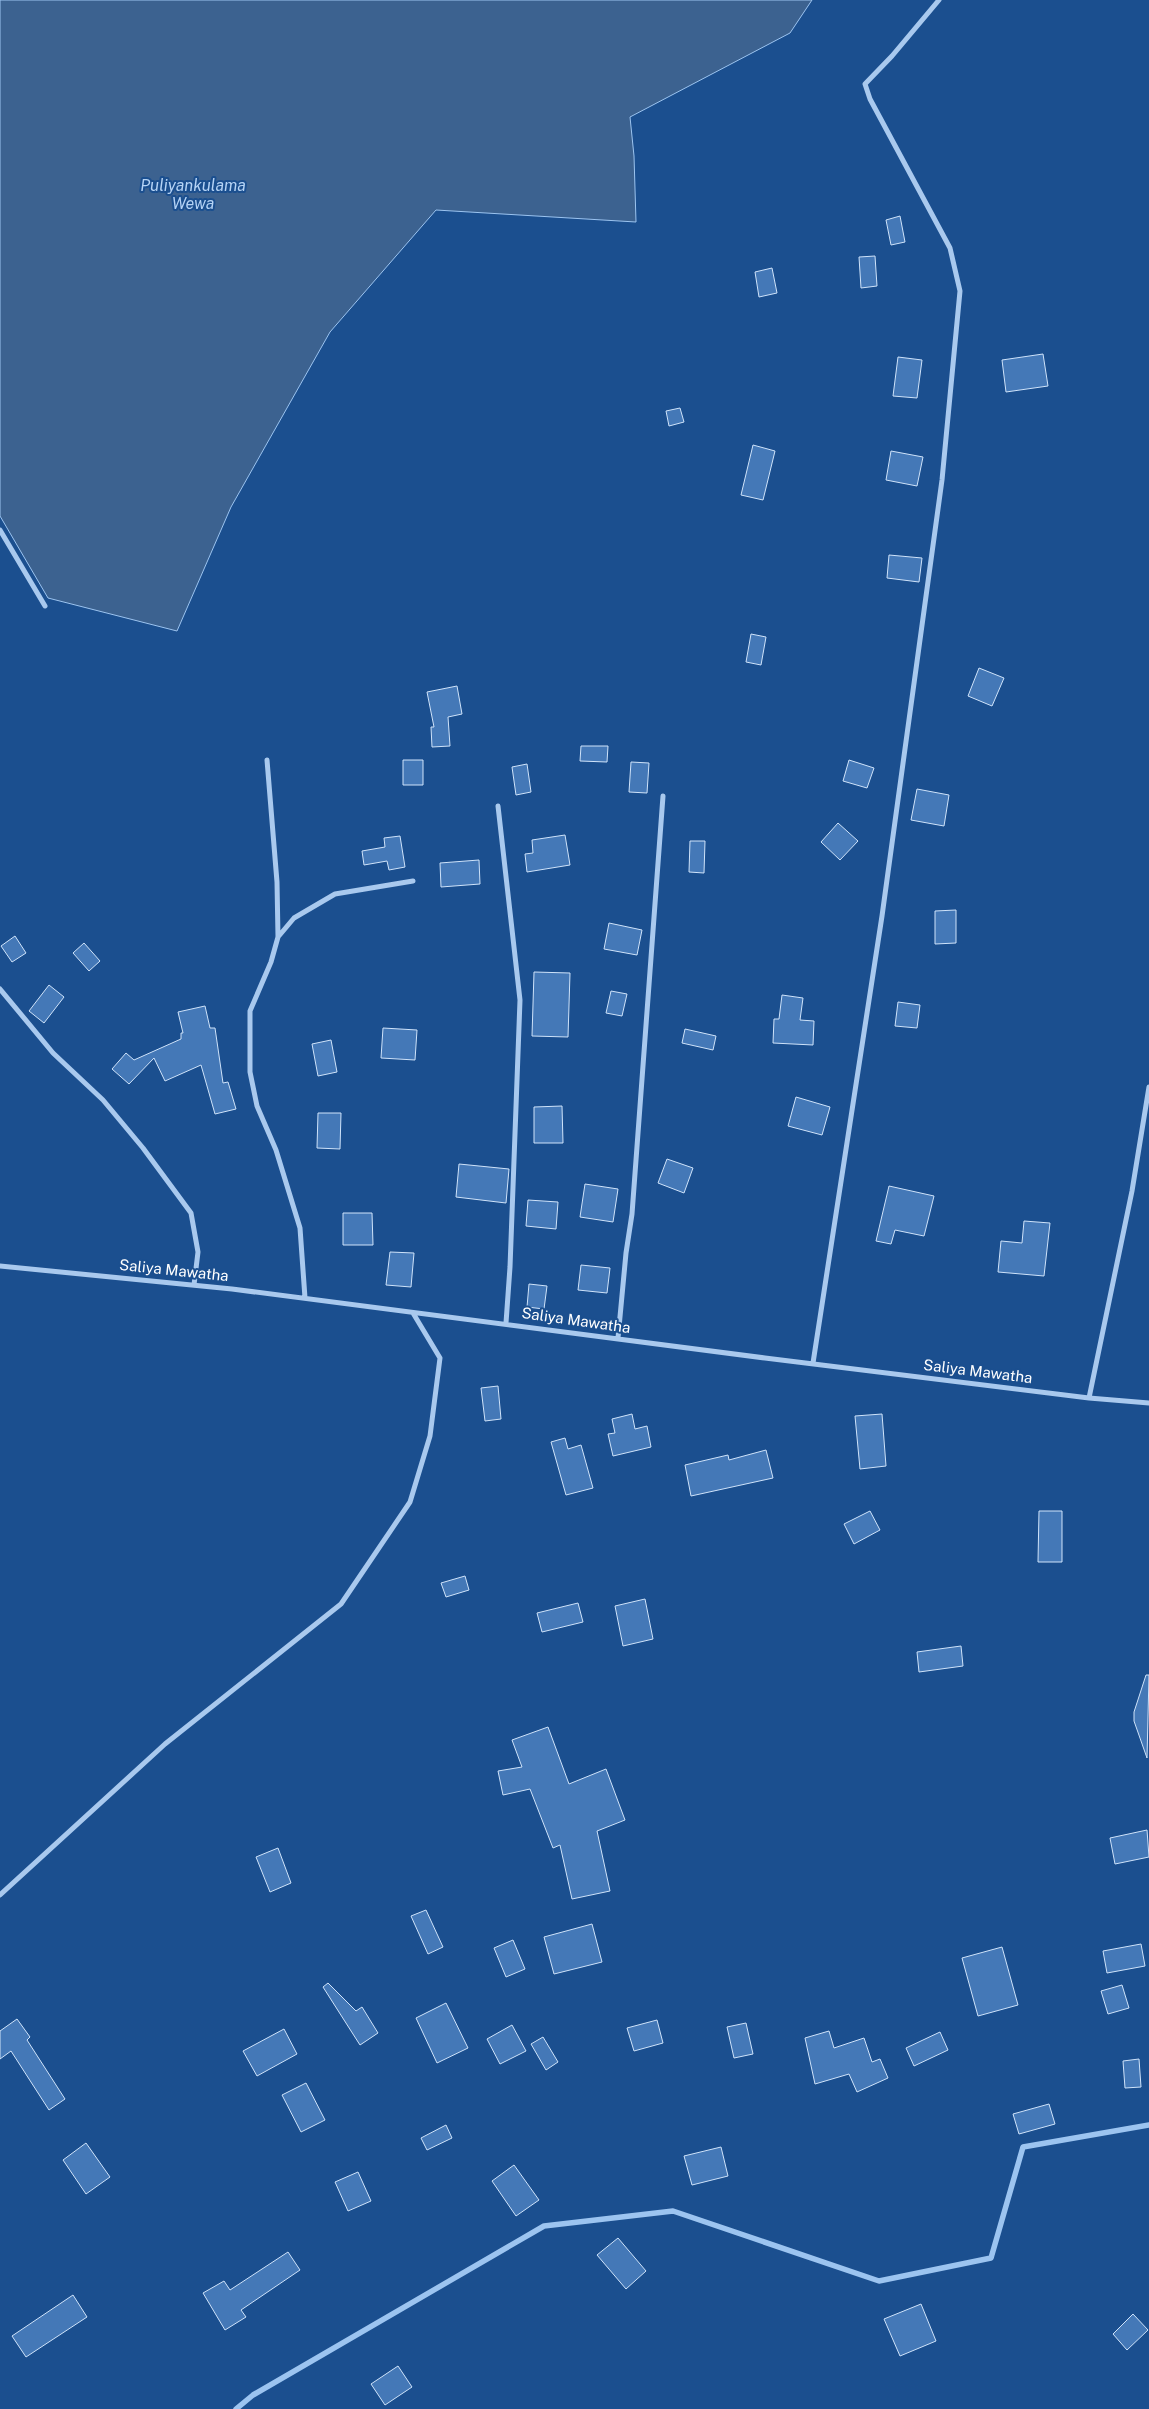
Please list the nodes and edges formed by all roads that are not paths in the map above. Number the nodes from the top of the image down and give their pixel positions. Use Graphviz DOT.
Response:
graph roads {
  1 [pos="939,0"];
  2 [pos="0,530"];
  3 [pos="45,606"];
  4 [pos="267,760"];
  5 [pos="663,796"];
  6 [pos="498,806"];
  7 [pos="413,881"];
  8 [pos="278,937"];
  9 [pos="0,989"];
  10 [pos="1149,1087"];
  11 [pos="0,1266"];
  12 [pos="194,1285"];
  13 [pos="305,1298"];
  14 [pos="414,1312"];
  15 [pos="506,1323"];
  16 [pos="618,1338"];
  17 [pos="812,1363"];
  18 [pos="1089,1398"];
  19 [pos="1149,1403"];
  20 [pos="0,1895"];
  1 -- 17 [label="street"];
  2 -- 3 [label="street"];
  4 -- 8 [label="street"];
  5 -- 16 [label="street"];
  6 -- 15 [label="street"];
  7 -- 8 [label="street"];
  8 -- 13 [label="street"];
  9 -- 12 [label="street"];
  10 -- 18 [label="street"];
  11 -- 12 [label="street, Saliya Mawatha"];
  12 -- 13 [label="street, Saliya Mawatha"];
  13 -- 14 [label="street, Saliya Mawatha"];
  14 -- 15 [label="street, Saliya Mawatha"];
  14 -- 20 [label="street"];
  15 -- 16 [label="street, Saliya Mawatha"];
  16 -- 17 [label="street, Saliya Mawatha"];
  17 -- 18 [label="street, Saliya Mawatha"];
  18 -- 19 [label="street, Saliya Mawatha"];
}
